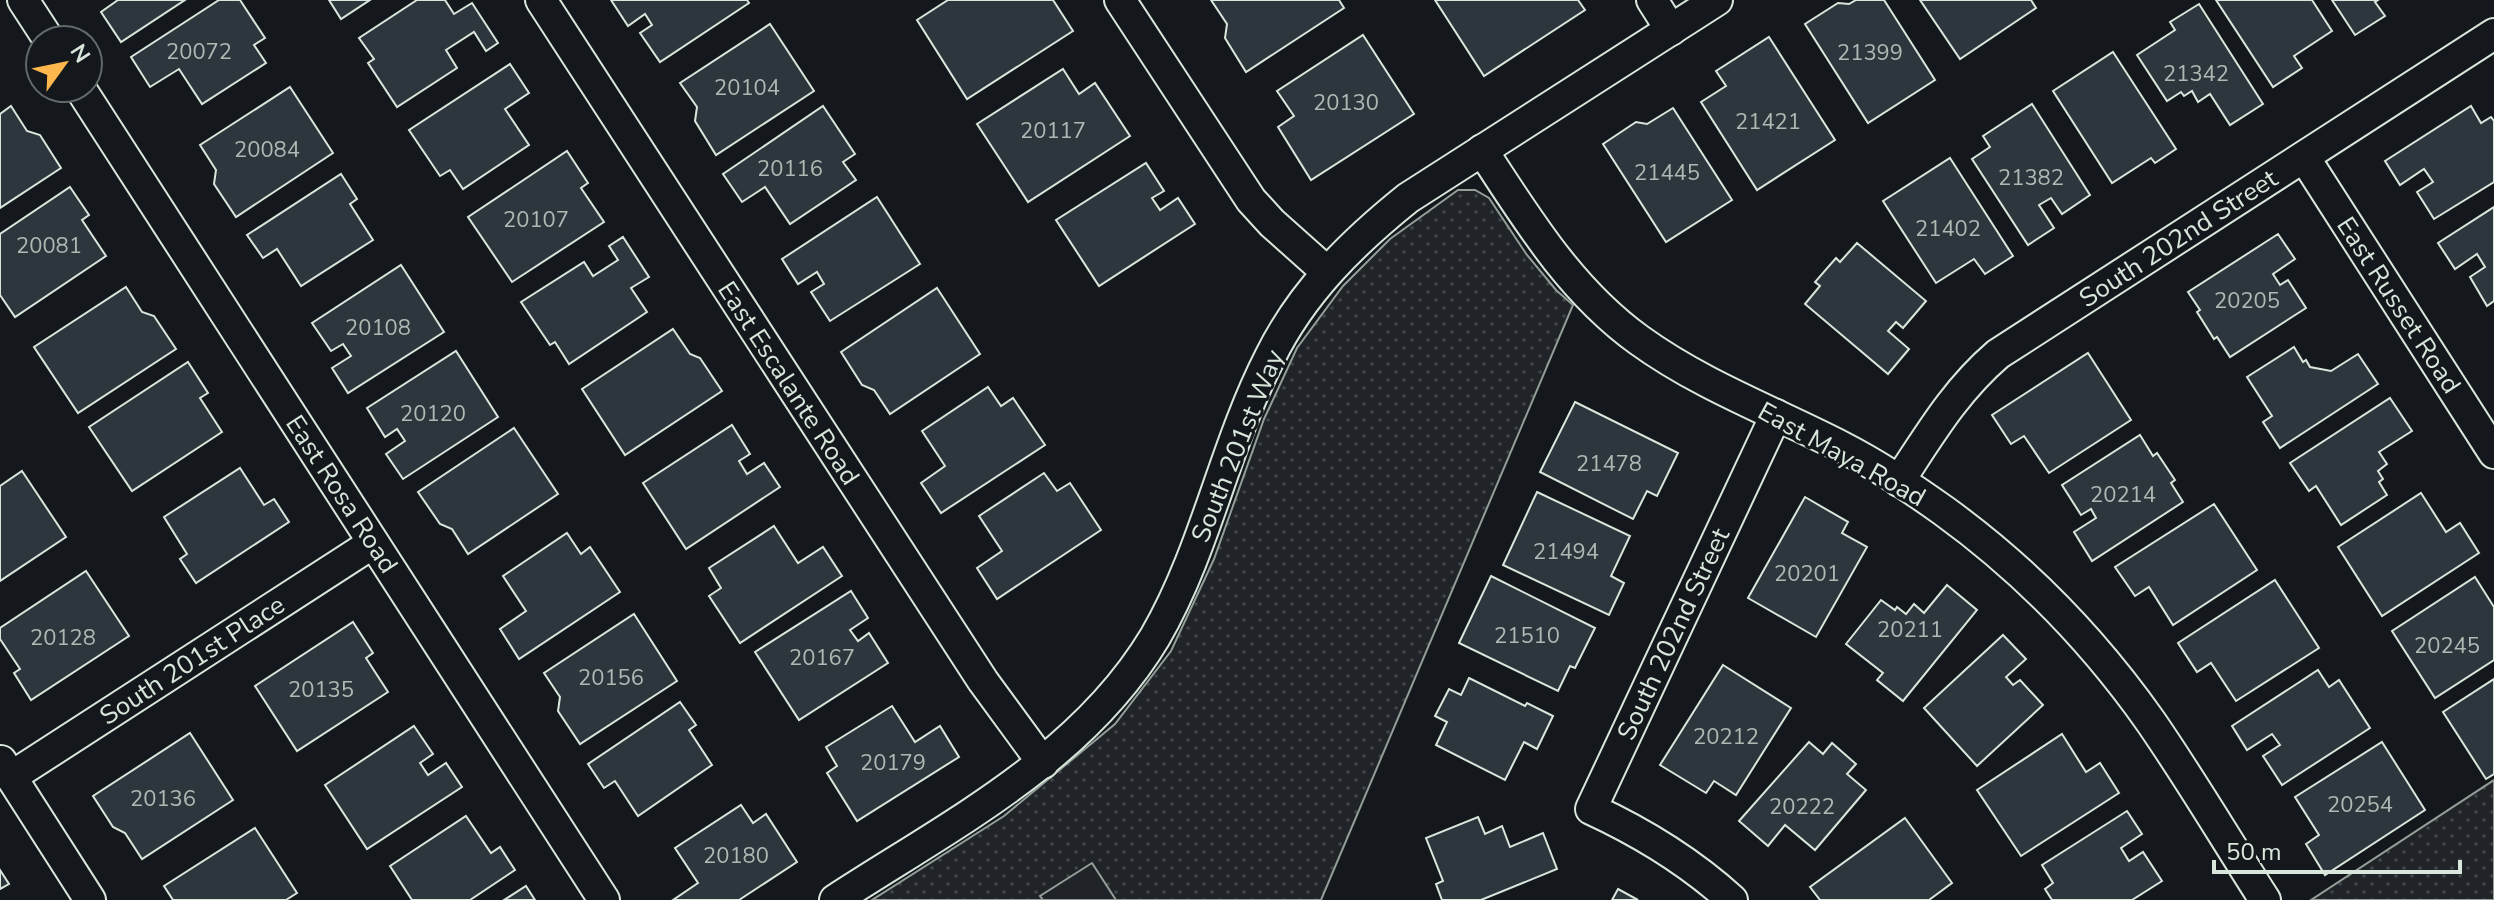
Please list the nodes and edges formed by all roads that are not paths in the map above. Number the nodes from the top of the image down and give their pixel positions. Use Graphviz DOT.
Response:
graph roads {
  1 [pos="23,0"];
  2 [pos="541,0"];
  3 [pos="1120,0"];
  4 [pos="1652,0"];
  5 [pos="1717,0"];
  6 [pos="39,24"];
  7 [pos="1671,30"];
  8 [pos="2494,34"];
  9 [pos="90,104"];
  10 [pos="1482,150"];
  11 [pos="2304,157"];
  12 [pos="1327,272"];
  13 [pos="1776,415"];
  14 [pos="2494,453"];
  15 [pos="1899,481"];
  16 [pos="373,543"];
  17 [pos="1043,763"];
  18 [pos="6,768"];
  19 [pos="90,900"];
  20 [pos="604,900"];
  21 [pos="835,900"];
  22 [pos="1732,900"];
  23 [pos="2265,900"];
  1 -- 6 [label="street"];
  2 -- 17 [label="street, East Escalante Road"];
  3 -- 12 [label="street"];
  4 -- 7 [label="street"];
  5 -- 7 [label="street, South 201st Way"];
  7 -- 10 [label="street, South 201st Way"];
  8 -- 11 [label="street, South 202nd Street"];
  9 -- 16 [label="street, East Rosa Road"];
  10 -- 12 [label="street, South 201st Way"];
  10 -- 13 [label="street, East Maya Road"];
  11 -- 14 [label="street, East Russet Road"];
  11 -- 15 [label="street, South 202nd Street"];
  12 -- 17 [label="street, South 201st Way"];
  13 -- 15 [label="street, East Maya Road"];
  13 -- 22 [label="street, South 202nd Street"];
  15 -- 23 [label="street, East Maya Road"];
  16 -- 18 [label="street, South 201st Place"];
  16 -- 20 [label="street, East Rosa Road"];
  17 -- 21 [label="street, South 201st Way"];
  18 -- 19 [label="street"];
}
